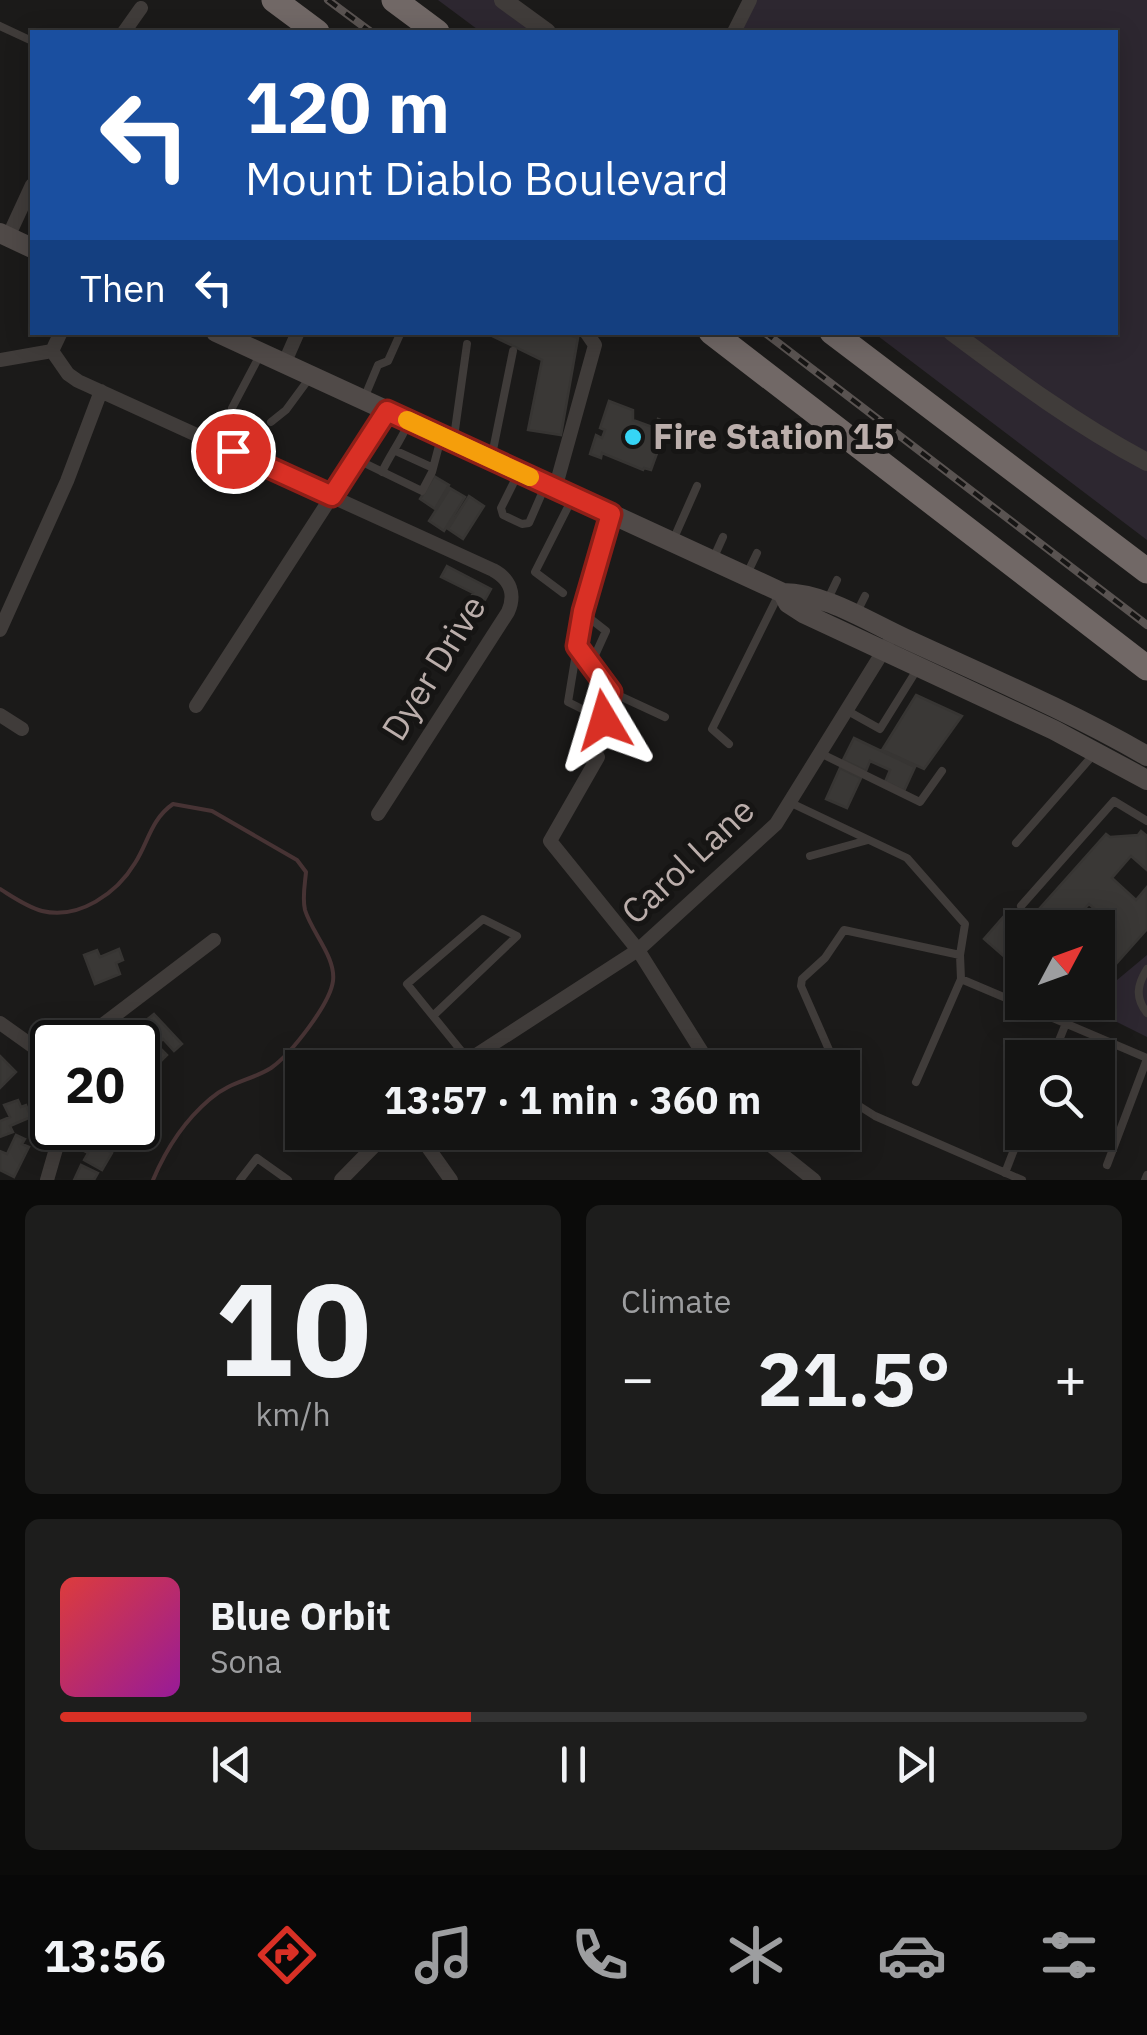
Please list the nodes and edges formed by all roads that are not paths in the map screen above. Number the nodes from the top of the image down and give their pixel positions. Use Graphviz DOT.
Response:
graph roads {
  1 [pos="274,0"];
  2 [pos="394,0"];
  3 [pos="503,0"];
  4 [pos="750,0"];
  5 [pos="141,8"];
  6 [pos="0,26"];
  7 [pos="125,30"];
  8 [pos="314,30"];
  9 [pos="434,30"];
  10 [pos="544,30"];
  11 [pos="735,30"];
  12 [pos="30,40"];
  13 [pos="30,189"];
  14 [pos="4,235"];
  15 [pos="30,247"];
  16 [pos="59,335"];
  17 [pos="222,335"];
  18 [pos="297,335"];
  19 [pos="399,335"];
  20 [pos="588,335"];
  21 [pos="714,335"];
  22 [pos="836,335"];
  23 [pos="956,335"];
  24 [pos="467,344"];
  25 [pos="52,351"];
  26 [pos="513,351"];
  27 [pos="261,353"];
  28 [pos="0,360"];
  29 [pos="284,364"];
  30 [pos="311,376"];
  31 [pos="101,391"];
  32 [pos="363,400"];
  33 [pos="232,408"];
  34 [pos="387,411"];
  35 [pos="272,422"];
  36 [pos="410,422"];
  37 [pos="448,439"];
  38 [pos="396,451"];
  39 [pos="491,459"];
  40 [pos="356,460"];
  41 [pos="1147,462"];
  42 [pos="430,467"];
  43 [pos="382,472"];
  44 [pos="519,472"];
  45 [pos="697,486"];
  46 [pos="558,490"];
  47 [pos="332,496"];
  48 [pos="611,514"];
  49 [pos="724,536"];
  50 [pos="672,542"];
  51 [pos="757,553"];
  52 [pos="712,561"];
  53 [pos="1147,571"];
  54 [pos="746,576"];
  55 [pos="837,580"];
  56 [pos="782,592"];
  57 [pos="563,594"];
  58 [pos="865,596"];
  59 [pos="826,603"];
  60 [pos="583,614"];
  61 [pos="855,616"];
  62 [pos="0,630"];
  63 [pos="889,643"];
  64 [pos="577,646"];
  65 [pos="591,664"];
  66 [pos="918,667"];
  67 [pos="1147,668"];
  68 [pos="611,692"];
  69 [pos="196,706"];
  70 [pos="846,710"];
  71 [pos="0,715"];
  72 [pos="664,717"];
  73 [pos="22,728"];
  74 [pos="1103,743"];
  75 [pos="729,744"];
  76 [pos="820,753"];
  77 [pos="1147,756"];
  78 [pos="598,757"];
  79 [pos="942,771"];
  80 [pos="1147,780"];
  81 [pos="790,802"];
  82 [pos="378,814"];
  83 [pos="1147,821"];
  84 [pos="870,840"];
  85 [pos="1016,843"];
  86 [pos="810,856"];
  87 [pos="1021,906"];
  88 [pos="214,940"];
  89 [pos="638,950"];
  90 [pos="960,955"];
  91 [pos="1147,969"];
  92 [pos="961,979"];
  93 [pos="1147,1013"];
  94 [pos="435,1014"];
  95 [pos="109,1020"];
  96 [pos="0,1023"];
  97 [pos="1066,1024"];
  98 [pos="1059,1040"];
  99 [pos="30,1044"];
  100 [pos="455,1050"];
  101 [pos="482,1050"];
  102 [pos="701,1050"];
  103 [pos="829,1050"];
  104 [pos="1147,1058"];
  105 [pos="916,1082"];
  106 [pos="860,1106"];
  107 [pos="56,1150"];
  108 [pos="370,1150"];
  109 [pos="430,1150"];
  110 [pos="776,1150"];
  111 [pos="1014,1150"];
  112 [pos="1106,1165"];
  113 [pos="1005,1172"];
  114 [pos="47,1180"];
  115 [pos="240,1180"];
  116 [pos="287,1180"];
  117 [pos="341,1180"];
  118 [pos="452,1180"];
  119 [pos="814,1180"];
  120 [pos="1022,1180"];
  1 -- 8 [label="highway"];
  2 -- 9 [label="highway"];
  3 -- 10 [label="street"];
  4 -- 11 [label="street"];
  5 -- 7 [label="street"];
  6 -- 12 [label="lane"];
  13 -- 14 [label="street"];
  14 -- 15 [label="main road"];
  16 -- 25 [label="street"];
  17 -- 27 [label="main road"];
  18 -- 29 [label="street"];
  19 -- 32 [label="lane"];
  20 -- 46 [label="street"];
  21 -- 67 [label="highway"];
  22 -- 53 [label="highway"];
  23 -- 41 [label="street"];
  24 -- 37 [label="lane"];
  25 -- 28 [label="street"];
  25 -- 31 [label="street, Dyer Drive"];
  26 -- 39 [label="lane"];
  27 -- 29 [label="main road"];
  27 -- 33 [label="lane"];
  29 -- 30 [label="main road"];
  30 -- 32 [label="main road"];
  30 -- 35 [label="lane"];
  31 -- 47 [label="street, Dyer Drive"];
  31 -- 62 [label="street"];
  32 -- 34 [label="main road"];
  34 -- 36 [label="main road"];
  34 -- 40 [label="street"];
  36 -- 37 [label="main road"];
  36 -- 38 [label="lane"];
  37 -- 39 [label="main road"];
  37 -- 42 [label="lane"];
  38 -- 42 [label="lane"];
  38 -- 43 [label="lane"];
  39 -- 44 [label="main road"];
  40 -- 43 [label="lane"];
  40 -- 47 [label="street"];
  42 -- 43 [label="lane"];
  44 -- 46 [label="main road"];
  44 -- 46 [label="lane"];
  45 -- 50 [label="lane"];
  46 -- 48 [label="main road"];
  46 -- 57 [label="lane"];
  47 -- 69 [label="street"];
  47 -- 82 [label="street, Dyer Drive"];
  48 -- 50 [label="main road"];
  48 -- 60 [label="lane"];
  49 -- 52 [label="lane"];
  50 -- 52 [label="main road"];
  51 -- 54 [label="lane"];
  52 -- 54 [label="main road"];
  54 -- 56 [label="main road"];
  55 -- 59 [label="lane"];
  56 -- 59 [label="main road"];
  56 -- 63 [label="main road"];
  56 -- 75 [label="lane"];
  58 -- 61 [label="lane"];
  59 -- 61 [label="main road"];
  60 -- 64 [label="lane"];
  60 -- 65 [label="lane"];
  61 -- 63 [label="main road"];
  63 -- 66 [label="main road"];
  63 -- 70 [label="street, Carol Lane"];
  63 -- 74 [label="main road"];
  64 -- 65 [label="lane"];
  64 -- 68 [label="lane"];
  65 -- 68 [label="lane"];
  66 -- 70 [label="lane"];
  66 -- 74 [label="main road"];
  68 -- 72 [label="lane"];
  70 -- 76 [label="street, Carol Lane"];
  71 -- 73 [label="street"];
  74 -- 77 [label="main road"];
  74 -- 80 [label="main road"];
  74 -- 85 [label="lane"];
  76 -- 79 [label="lane"];
  76 -- 81 [label="street, Carol Lane"];
  78 -- 89 [label="street"];
  81 -- 84 [label="lane"];
  81 -- 89 [label="street, Carol Lane"];
  83 -- 87 [label="lane"];
  84 -- 86 [label="lane"];
  84 -- 90 [label="lane"];
  88 -- 95 [label="street"];
  89 -- 101 [label="street, Carol Lane"];
  89 -- 102 [label="street"];
  90 -- 92 [label="lane"];
  90 -- 103 [label="lane"];
  91 -- 93 [label="lane"];
  92 -- 97 [label="lane"];
  92 -- 105 [label="lane"];
  94 -- 94 [label="lane"];
  94 -- 100 [label="lane"];
  96 -- 99 [label="street"];
  97 -- 98 [label="lane"];
  97 -- 104 [label="lane"];
  104 -- 112 [label="lane"];
  106 -- 113 [label="lane"];
  107 -- 114 [label="street"];
  108 -- 117 [label="street"];
  109 -- 118 [label="street"];
  110 -- 119 [label="street"];
  111 -- 113 [label="lane"];
  113 -- 120 [label="lane"];
  115 -- 116 [label="lane"];
}
